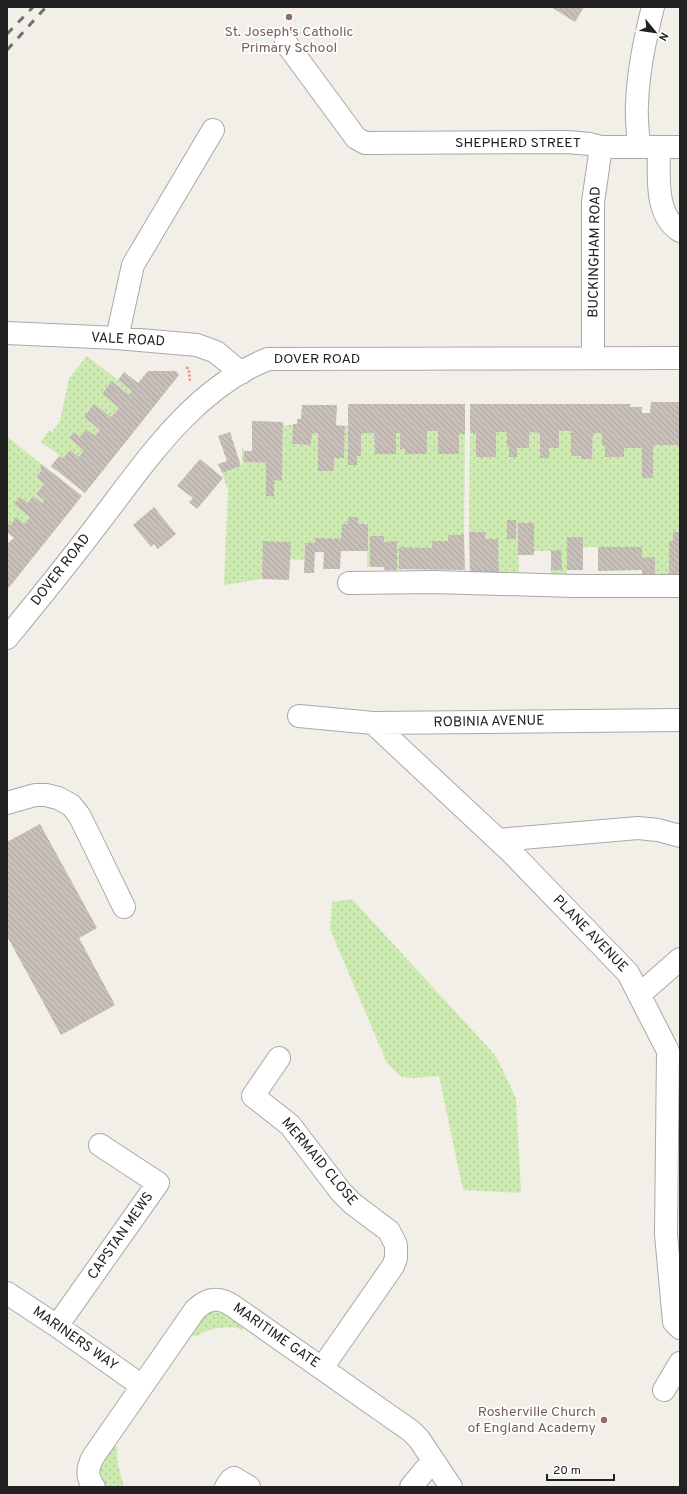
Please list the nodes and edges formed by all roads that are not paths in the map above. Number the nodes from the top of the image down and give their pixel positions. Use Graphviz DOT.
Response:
graph roads {
  1 [pos="653,7"];
  2 [pos="286,43"];
  3 [pos="214,130"];
  4 [pos="601,147"];
  5 [pos="659,147"];
  6 [pos="680,231"];
  7 [pos="7,333"];
  8 [pos="117,338"];
  9 [pos="593,358"];
  10 [pos="680,358"];
  11 [pos="241,373"];
  12 [pos="349,583"];
  13 [pos="680,586"];
  14 [pos="7,638"];
  15 [pos="299,716"];
  16 [pos="680,720"];
  17 [pos="373,723"];
  18 [pos="7,803"];
  19 [pos="680,836"];
  20 [pos="498,840"];
  21 [pos="124,907"];
  22 [pos="680,959"];
  23 [pos="639,995"];
  24 [pos="279,1058"];
  25 [pos="100,1145"];
  26 [pos="7,1293"];
  27 [pos="57,1326"];
  28 [pos="680,1328"];
  29 [pos="680,1363"];
  30 [pos="322,1368"];
  31 [pos="142,1386"];
  32 [pos="664,1390"];
  33 [pos="436,1464"];
  34 [pos="94,1487"];
  35 [pos="226,1487"];
  36 [pos="250,1487"];
  37 [pos="411,1487"];
  38 [pos="450,1487"];
  1 -- 5 [label="street"];
  2 -- 4 [label="street, SHEPHERD STREET"];
  3 -- 8 [label="street"];
  4 -- 5 [label="street, SHEPHERD STREET"];
  4 -- 9 [label="street, BUCKINGHAM ROAD"];
  5 -- 6 [label="street"];
  7 -- 8 [label="street, VALE ROAD"];
  8 -- 11 [label="street, VALE ROAD"];
  9 -- 10 [label="street, DOVER ROAD"];
  9 -- 11 [label="street, DOVER ROAD"];
  11 -- 14 [label="street, DOVER ROAD"];
  12 -- 13 [label="street"];
  15 -- 17 [label="street, ROBINIA AVENUE"];
  16 -- 17 [label="street, ROBINIA AVENUE"];
  17 -- 20 [label="street, PLANE AVENUE"];
  18 -- 21 [label="street"];
  19 -- 20 [label="street"];
  20 -- 23 [label="street, PLANE AVENUE"];
  22 -- 23 [label="street"];
  23 -- 28 [label="street, PLANE AVENUE"];
  24 -- 30 [label="street, MERMAID CLOSE"];
  25 -- 27 [label="street, CAPSTAN MEWS"];
  26 -- 27 [label="street, MARINERS WAY"];
  27 -- 31 [label="street, MARINERS WAY"];
  29 -- 32 [label="street"];
  30 -- 31 [label="street, MARITIME GATE"];
  30 -- 33 [label="street, MARITIME GATE"];
  31 -- 34 [label="street, MARITIME GATE"];
  33 -- 37 [label="street"];
  33 -- 38 [label="street, MARITIME GATE"];
  35 -- 36 [label="street"];
}
